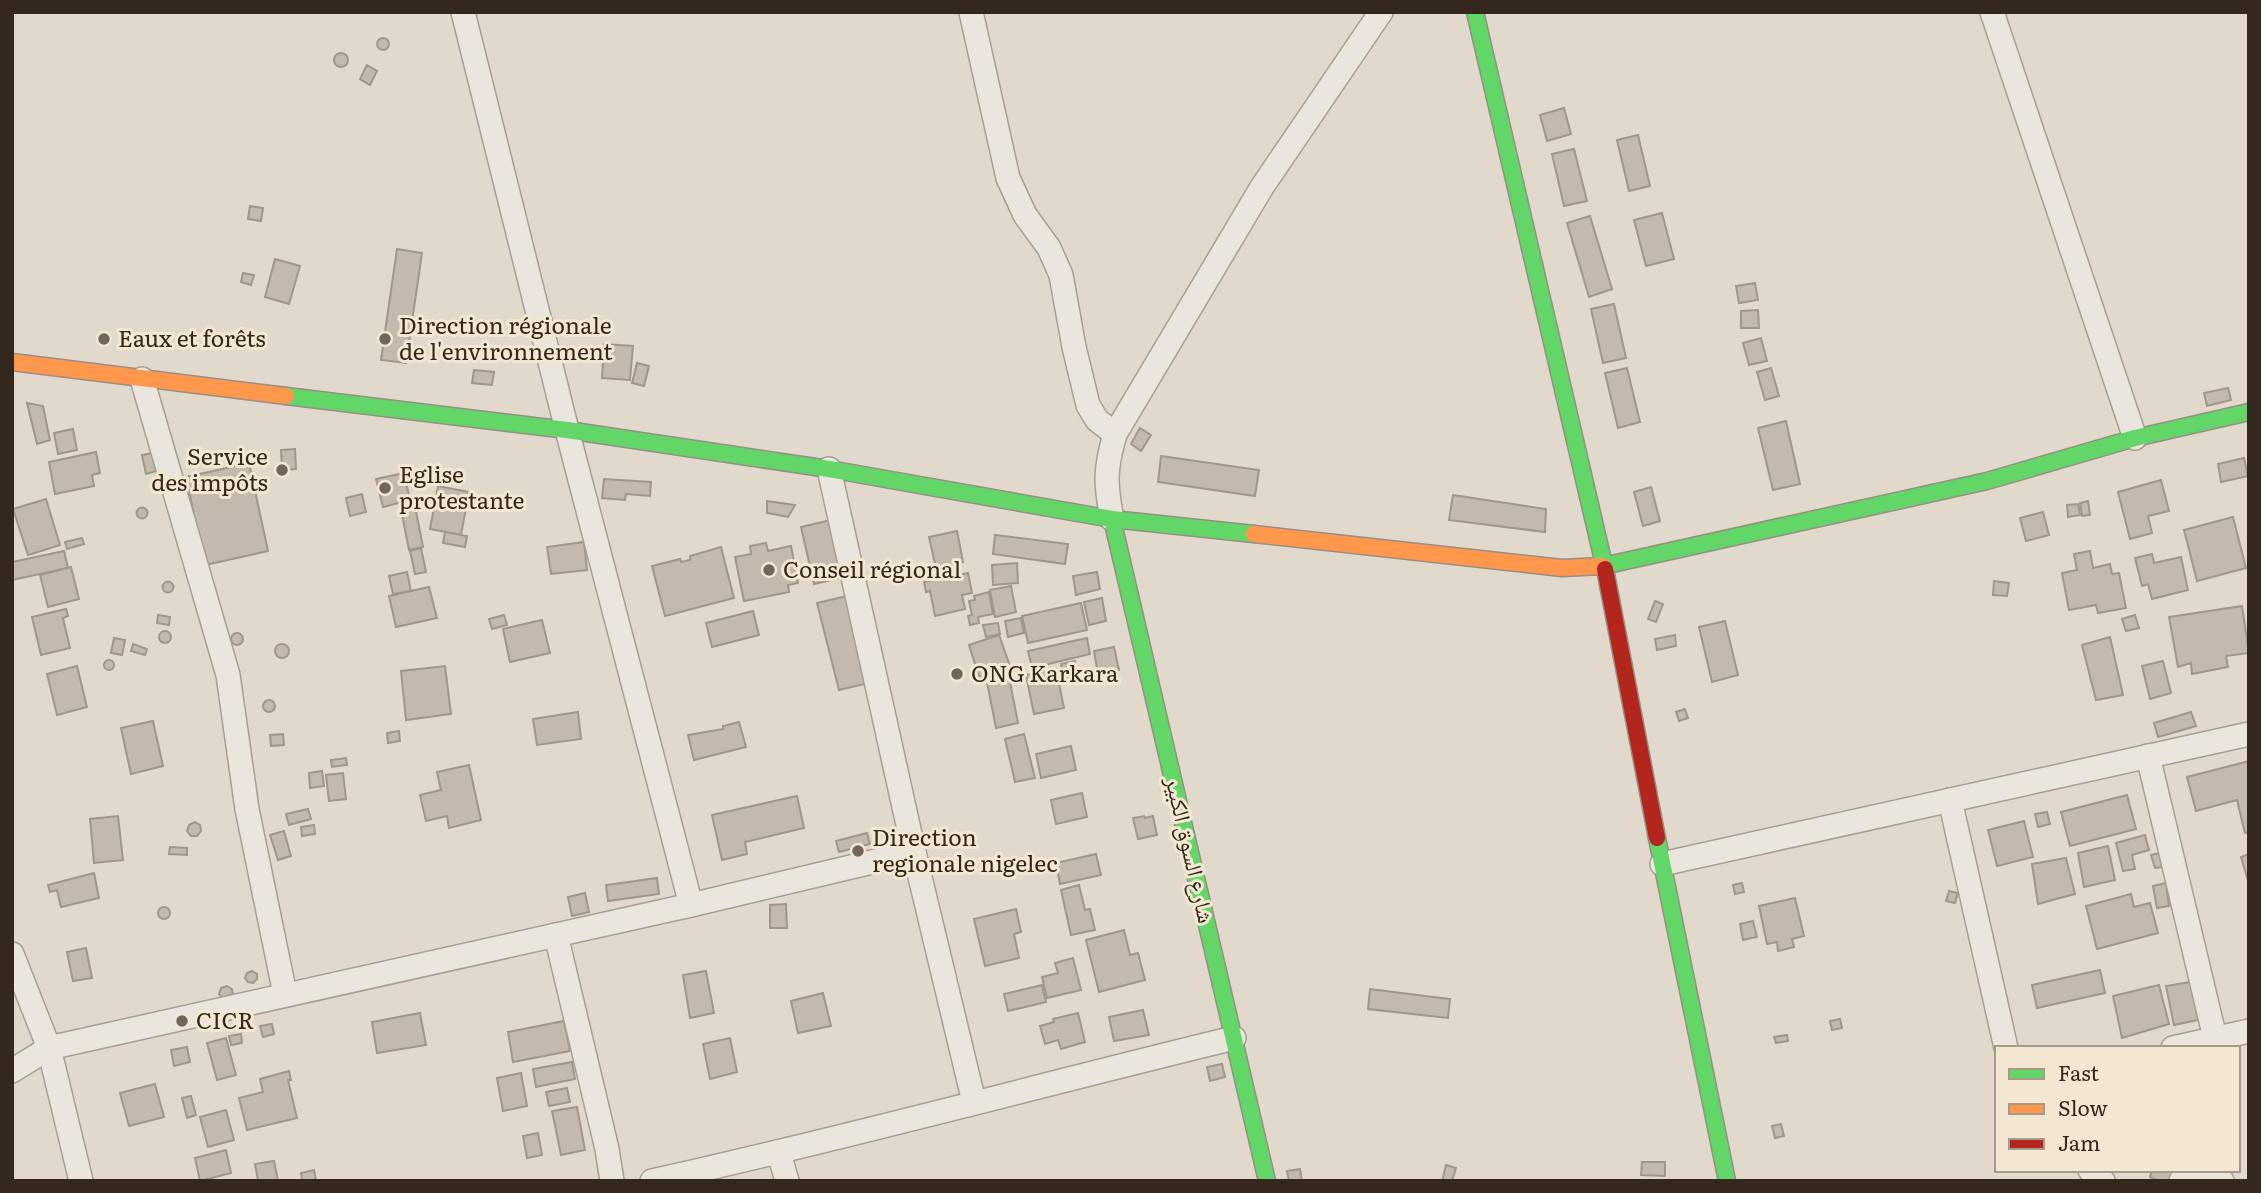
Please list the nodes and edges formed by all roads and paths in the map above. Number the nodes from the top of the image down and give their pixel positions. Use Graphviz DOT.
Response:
graph roads {
  1 [pos="463,12"];
  2 [pos="971,12"];
  3 [pos="1381,12"];
  4 [pos="1475,12"];
  5 [pos="1992,12"];
  6 [pos="12,362"];
  7 [pos="142,379"];
  8 [pos="2249,412"];
  9 [pos="567,430"];
  10 [pos="1115,434"];
  11 [pos="2135,438"];
  12 [pos="829,469"];
  13 [pos="1112,519"];
  14 [pos="1604,566"];
  15 [pos="2249,734"];
  16 [pos="2148,756"];
  17 [pos="1950,800"];
  18 [pos="914,852"];
  19 [pos="1662,864"];
  20 [pos="691,905"];
  21 [pos="556,935"];
  22 [pos="12,954"];
  23 [pos="285,995"];
  24 [pos="1234,1038"];
  25 [pos="2234,1038"];
  26 [pos="2006,1046"];
  27 [pos="2185,1046"];
  28 [pos="49,1048"];
  29 [pos="12,1071"];
  30 [pos="974,1102"];
  31 [pos="779,1153"];
  32 [pos="2204,1172"];
  33 [pos="81,1181"];
  34 [pos="612,1181"];
  35 [pos="652,1181"];
  36 [pos="787,1181"];
  37 [pos="1266,1181"];
  38 [pos="1727,1181"];
  39 [pos="2222,1181"];
  1 -- 9 [label="street"];
  2 -- 10 [label="street"];
  3 -- 10 [label="street"];
  4 -- 14 [label="street"];
  5 -- 11 [label="street"];
  6 -- 7 [label="street"];
  7 -- 9 [label="street"];
  7 -- 23 [label="street"];
  8 -- 11 [label="street"];
  9 -- 12 [label="street"];
  9 -- 20 [label="street"];
  10 -- 13 [label="street"];
  11 -- 14 [label="street"];
  12 -- 13 [label="street"];
  12 -- 18 [label="street"];
  13 -- 14 [label="street"];
  13 -- 24 [label="street, شارع السوق الكبير"];
  14 -- 19 [label="street"];
  15 -- 16 [label="street"];
  16 -- 17 [label="street"];
  16 -- 25 [label="street"];
  17 -- 19 [label="street"];
  17 -- 26 [label="street"];
  18 -- 20 [label="street"];
  18 -- 30 [label="street"];
  19 -- 38 [label="street"];
  20 -- 21 [label="street"];
  21 -- 23 [label="street"];
  21 -- 34 [label="street"];
  22 -- 28 [label="street"];
  23 -- 28 [label="street"];
  24 -- 30 [label="street"];
  24 -- 37 [label="street, شارع السوق الكبير"];
  25 -- 27 [label="street"];
  28 -- 29 [label="street"];
  28 -- 33 [label="street"];
  30 -- 31 [label="street"];
  31 -- 35 [label="street"];
  31 -- 36 [label="street"];
  32 -- 39 [label="street"];
}
